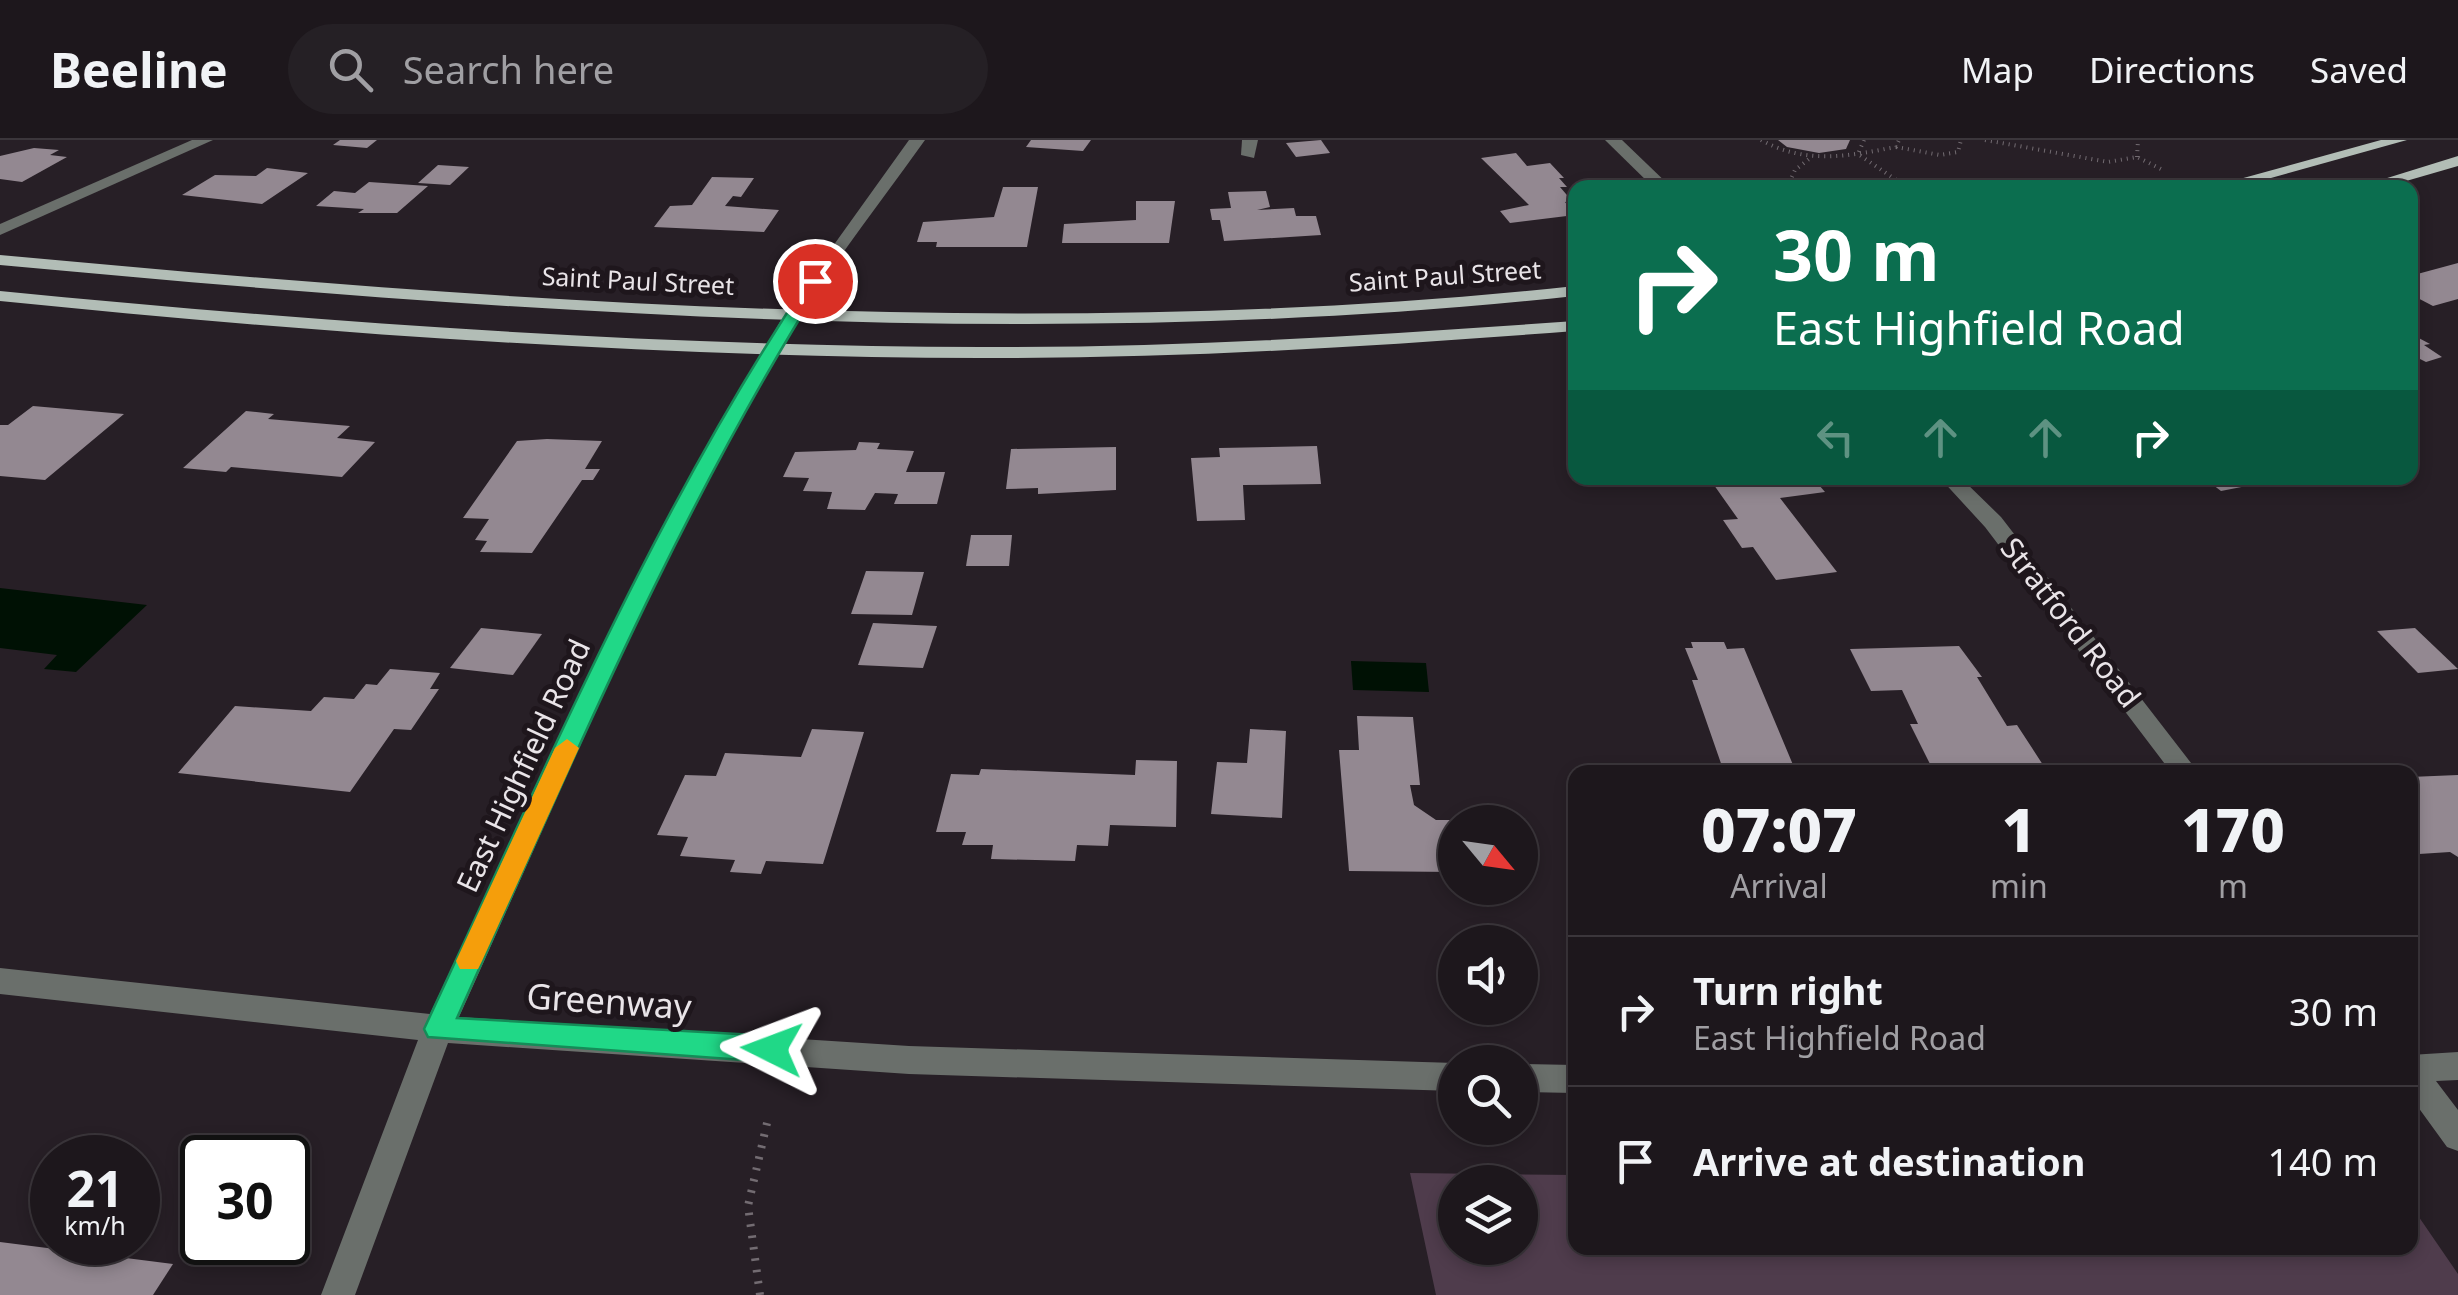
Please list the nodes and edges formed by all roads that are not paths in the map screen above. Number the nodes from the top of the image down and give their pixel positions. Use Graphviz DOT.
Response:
graph roads {
  1 [pos="205,140"];
  2 [pos="918,140"];
  3 [pos="1613,140"];
  4 [pos="2399,140"];
  5 [pos="2458,161"];
  6 [pos="1656,180"];
  7 [pos="2246,180"];
  8 [pos="2391,180"];
  9 [pos="0,230"];
  10 [pos="0,260"];
  11 [pos="1568,292"];
  12 [pos="0,296"];
  13 [pos="794,313"];
  14 [pos="1568,327"];
  15 [pos="772,348"];
  16 [pos="1957,485"];
  17 [pos="2181,765"];
  18 [pos="0,982"];
  19 [pos="438,1029"];
  20 [pos="2458,1066"];
  21 [pos="2418,1069"];
  22 [pos="1438,1077"];
  23 [pos="1538,1078"];
  24 [pos="1568,1079"];
  25 [pos="2418,1081"];
  26 [pos="2458,1136"];
  27 [pos="338,1295"];
  1 -- 9 [label="street"];
  2 -- 13 [label="street, East Highfield Road"];
  3 -- 6 [label="street"];
  4 -- 7 [label="main road"];
  5 -- 8 [label="main road"];
  10 -- 13 [label="main road, Saint Paul Street"];
  11 -- 13 [label="main road, Saint Paul Street"];
  12 -- 15 [label="main road, Saint Paul Street"];
  13 -- 15 [label="street, East Highfield Road"];
  14 -- 15 [label="main road, Saint Paul Street"];
  15 -- 19 [label="street, East Highfield Road"];
  16 -- 17 [label="street, Stratford Road"];
  18 -- 19 [label="street, Greenway"];
  19 -- 22 [label="street, Greenway"];
  19 -- 27 [label="street, East Highfield Road"];
  20 -- 21 [label="street"];
  23 -- 24 [label="street"];
  25 -- 26 [label="street"];
}
